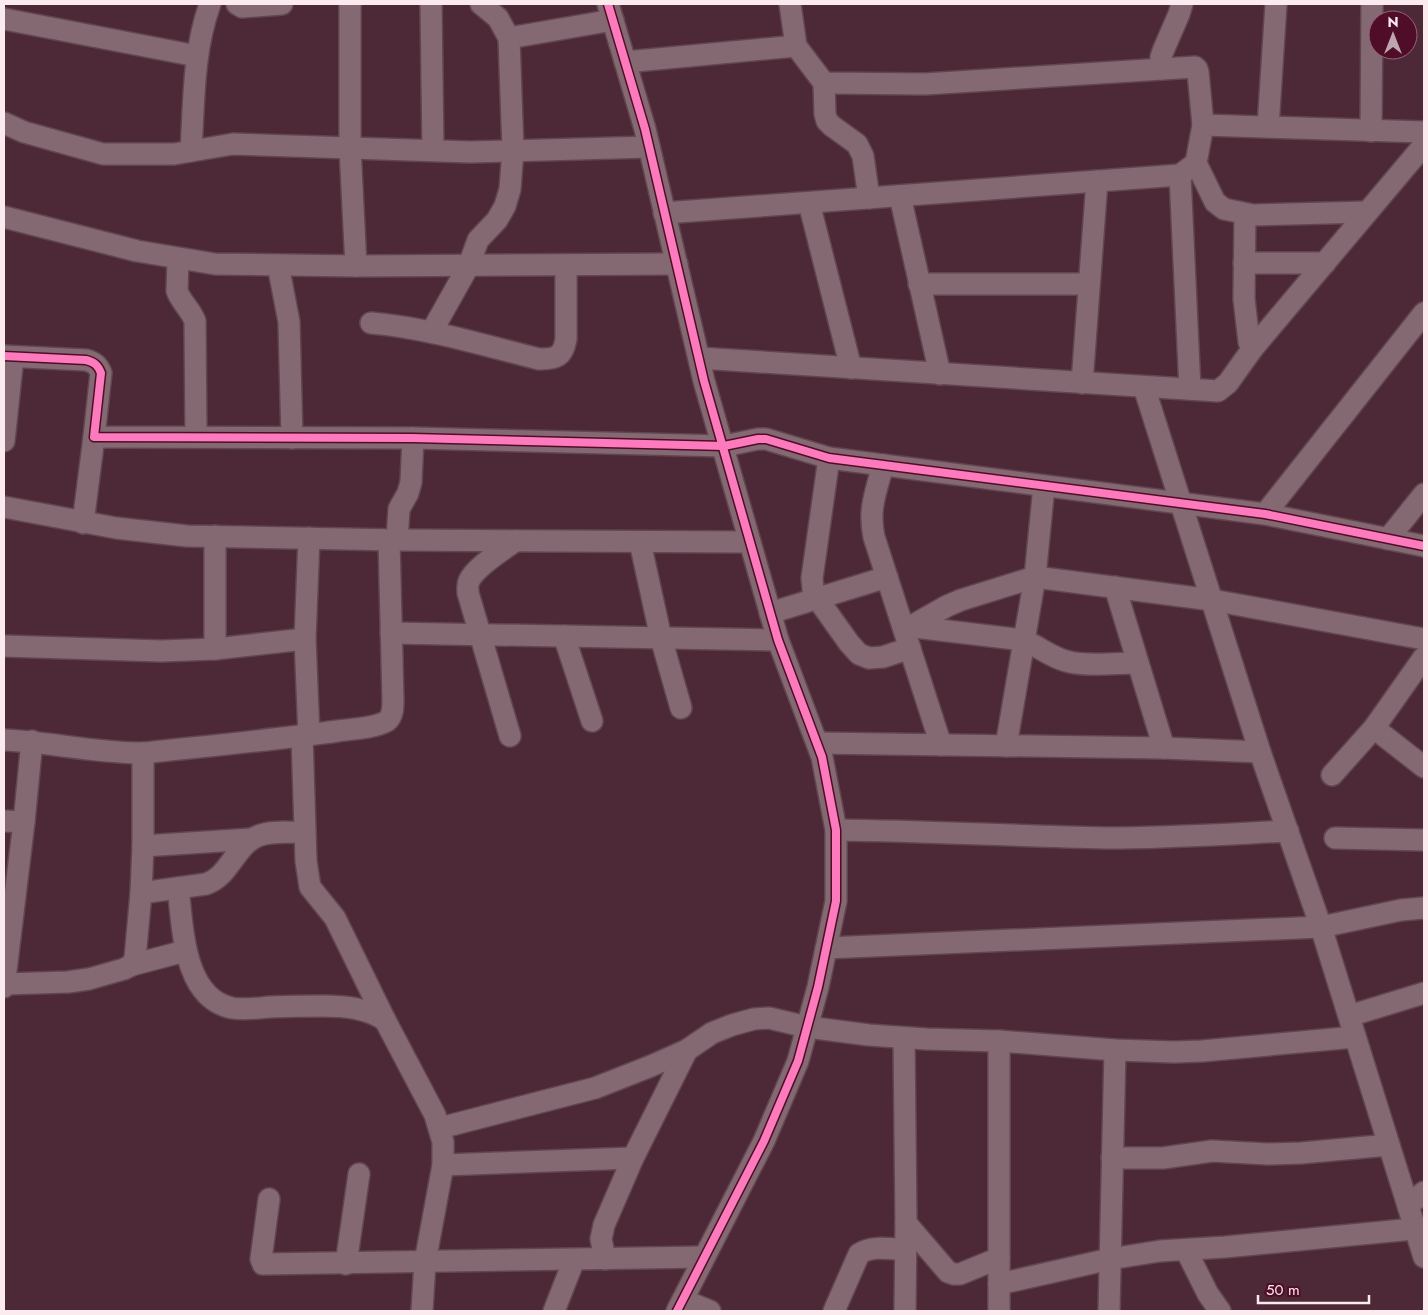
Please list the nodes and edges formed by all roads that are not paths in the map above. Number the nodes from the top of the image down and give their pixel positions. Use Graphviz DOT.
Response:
graph roads {
  1 [pos="7,4"];
  2 [pos="210,4"];
  3 [pos="237,4"];
  4 [pos="282,4"];
  5 [pos="350,4"];
  6 [pos="431,4"];
  7 [pos="790,4"];
  8 [pos="1182,4"];
  9 [pos="1276,4"];
  10 [pos="1372,4"];
  11 [pos="485,6"];
  12 [pos="611,12"];
  13 [pos="4,19"];
  14 [pos="4,23"];
  15 [pos="509,38"];
  16 [pos="796,46"];
  17 [pos="197,56"];
  18 [pos="625,62"];
  19 [pos="1162,69"];
  20 [pos="824,83"];
  21 [pos="4,123"];
  22 [pos="1203,125"];
  23 [pos="1268,127"];
  24 [pos="1370,130"];
  25 [pos="1424,132"];
  26 [pos="1424,145"];
  27 [pos="649,147"];
  28 [pos="350,148"];
  29 [pos="433,150"];
  30 [pos="513,150"];
  31 [pos="191,151"];
  32 [pos="1188,169"];
  33 [pos="1097,182"];
  34 [pos="900,196"];
  35 [pos="870,198"];
  36 [pos="809,203"];
  37 [pos="1367,212"];
  38 [pos="664,213"];
  39 [pos="1245,214"];
  40 [pos="4,217"];
  41 [pos="178,259"];
  42 [pos="1244,263"];
  43 [pos="1325,263"];
  44 [pos="676,264"];
  45 [pos="278,265"];
  46 [pos="469,265"];
  47 [pos="566,265"];
  48 [pos="356,266"];
  49 [pos="919,284"];
  50 [pos="1089,284"];
  51 [pos="1424,313"];
  52 [pos="370,323"];
  53 [pos="432,332"];
  54 [pos="1253,348"];
  55 [pos="9,356"];
  56 [pos="699,358"];
  57 [pos="851,368"];
  58 [pos="940,374"];
  59 [pos="1082,383"];
  60 [pos="1144,387"];
  61 [pos="1190,389"];
  62 [pos="94,437"];
  63 [pos="196,437"];
  64 [pos="292,438"];
  65 [pos="413,438"];
  66 [pos="4,441"];
  67 [pos="724,446"];
  68 [pos="829,458"];
  69 [pos="883,465"];
  70 [pos="1044,486"];
  71 [pos="1424,494"];
  72 [pos="1180,502"];
  73 [pos="4,507"];
  74 [pos="1265,514"];
  75 [pos="84,523"];
  76 [pos="215,536"];
  77 [pos="309,538"];
  78 [pos="1388,539"];
  79 [pos="393,540"];
  80 [pos="515,541"];
  81 [pos="640,542"];
  82 [pos="750,542"];
  83 [pos="1424,546"];
  84 [pos="887,577"];
  85 [pos="1035,577"];
  86 [pos="1115,587"];
  87 [pos="817,598"];
  88 [pos="1212,600"];
  89 [pos="770,613"];
  90 [pos="907,626"];
  91 [pos="391,633"];
  92 [pos="480,635"];
  93 [pos="564,636"];
  94 [pos="660,638"];
  95 [pos="305,639"];
  96 [pos="1424,639"];
  97 [pos="778,640"];
  98 [pos="1023,640"];
  99 [pos="4,646"];
  100 [pos="910,648"];
  101 [pos="215,649"];
  102 [pos="1424,657"];
  103 [pos="1138,663"];
  104 [pos="681,708"];
  105 [pos="592,721"];
  106 [pos="1374,728"];
  107 [pos="306,735"];
  108 [pos="510,736"];
  109 [pos="4,740"];
  110 [pos="32,741"];
  111 [pos="817,744"];
  112 [pos="941,745"];
  113 [pos="1006,746"];
  114 [pos="1164,748"];
  115 [pos="1260,752"];
  116 [pos="143,753"];
  117 [pos="1424,767"];
  118 [pos="1332,775"];
  119 [pos="14,822"];
  120 [pos="836,830"];
  121 [pos="1288,831"];
  122 [pos="305,832"];
  123 [pos="1335,838"];
  124 [pos="252,839"];
  125 [pos="1424,840"];
  126 [pos="143,846"];
  127 [pos="178,888"];
  128 [pos="141,893"];
  129 [pos="1424,908"];
  130 [pos="1321,927"];
  131 [pos="826,948"];
  132 [pos="185,951"];
  133 [pos="132,964"];
  134 [pos="4,985"];
  135 [pos="1424,992"];
  136 [pos="1349,1016"];
  137 [pos="385,1020"];
  138 [pos="807,1026"];
  139 [pos="1355,1037"];
  140 [pos="904,1038"];
  141 [pos="999,1042"];
  142 [pos="687,1050"];
  143 [pos="1115,1050"];
  144 [pos="440,1128"];
  145 [pos="1389,1145"];
  146 [pos="633,1158"];
  147 [pos="1112,1158"];
  148 [pos="443,1165"];
  149 [pos="359,1174"];
  150 [pos="1424,1192"];
  151 [pos="269,1199"];
  152 [pos="1408,1206"];
  153 [pos="906,1223"];
  154 [pos="1420,1229"];
  155 [pos="906,1250"];
  156 [pos="1186,1250"];
  157 [pos="704,1257"];
  158 [pos="1424,1257"];
  159 [pos="999,1258"];
  160 [pos="605,1259"];
  161 [pos="1110,1259"];
  162 [pos="574,1260"];
  163 [pos="425,1262"];
  164 [pos="346,1264"];
  165 [pos="999,1284"];
  166 [pos="680,1306"];
  167 [pos="422,1311"];
  168 [pos="554,1311"];
  169 [pos="710,1311"];
  170 [pos="834,1311"];
  171 [pos="905,1311"];
  172 [pos="999,1311"];
  173 [pos="1109,1311"];
  174 [pos="1220,1311"];
  1 -- 13 [label="street"];
  2 -- 17 [label="street"];
  3 -- 4 [label="street"];
  5 -- 28 [label="street"];
  6 -- 29 [label="street"];
  7 -- 16 [label="street"];
  8 -- 19 [label="street"];
  9 -- 23 [label="street"];
  10 -- 24 [label="street"];
  11 -- 15 [label="street"];
  12 -- 15 [label="street"];
  12 -- 18 [label="street"];
  13 -- 14 [label="street"];
  13 -- 17 [label="street"];
  15 -- 30 [label="street"];
  16 -- 18 [label="street"];
  16 -- 20 [label="street"];
  17 -- 31 [label="street"];
  18 -- 27 [label="street"];
  19 -- 20 [label="street"];
  19 -- 22 [label="street"];
  20 -- 35 [label="street"];
  21 -- 31 [label="street"];
  22 -- 23 [label="street"];
  22 -- 32 [label="street"];
  23 -- 24 [label="street"];
  24 -- 25 [label="street"];
  26 -- 37 [label="street"];
  27 -- 30 [label="street"];
  27 -- 38 [label="street"];
  28 -- 29 [label="street"];
  28 -- 31 [label="street"];
  28 -- 48 [label="street"];
  29 -- 30 [label="street"];
  30 -- 46 [label="street"];
  32 -- 33 [label="street"];
  32 -- 39 [label="street"];
  32 -- 61 [label="street"];
  33 -- 34 [label="street"];
  33 -- 50 [label="street"];
  34 -- 35 [label="street"];
  34 -- 49 [label="street"];
  35 -- 36 [label="street"];
  36 -- 38 [label="street"];
  36 -- 57 [label="street"];
  37 -- 39 [label="street"];
  37 -- 43 [label="street"];
  38 -- 44 [label="street"];
  39 -- 42 [label="street"];
  40 -- 41 [label="street"];
  41 -- 45 [label="street"];
  41 -- 63 [label="street"];
  42 -- 43 [label="street"];
  42 -- 54 [label="street"];
  43 -- 54 [label="street"];
  44 -- 47 [label="street"];
  44 -- 56 [label="street"];
  45 -- 48 [label="street"];
  45 -- 64 [label="street"];
  46 -- 47 [label="street"];
  46 -- 48 [label="street"];
  46 -- 53 [label="street"];
  47 -- 53 [label="street"];
  49 -- 50 [label="street"];
  49 -- 58 [label="street"];
  50 -- 59 [label="street"];
  51 -- 74 [label="street"];
  52 -- 53 [label="street"];
  54 -- 61 [label="street"];
  55 -- 62 [label="street"];
  55 -- 66 [label="street"];
  56 -- 57 [label="street"];
  56 -- 67 [label="street"];
  57 -- 58 [label="street"];
  58 -- 59 [label="street"];
  59 -- 60 [label="street"];
  60 -- 61 [label="street"];
  60 -- 72 [label="street"];
  62 -- 63 [label="street"];
  62 -- 75 [label="street"];
  63 -- 64 [label="street"];
  64 -- 65 [label="street"];
  65 -- 67 [label="street"];
  65 -- 79 [label="street"];
  67 -- 68 [label="street"];
  67 -- 82 [label="street"];
  68 -- 69 [label="street"];
  68 -- 87 [label="street"];
  69 -- 70 [label="street"];
  69 -- 84 [label="street"];
  70 -- 72 [label="street"];
  70 -- 85 [label="street"];
  71 -- 78 [label="street"];
  72 -- 74 [label="street"];
  72 -- 88 [label="street"];
  73 -- 75 [label="street"];
  74 -- 78 [label="street"];
  75 -- 76 [label="street"];
  76 -- 77 [label="street"];
  76 -- 101 [label="street"];
  77 -- 79 [label="street"];
  77 -- 95 [label="street"];
  78 -- 83 [label="street"];
  79 -- 80 [label="street"];
  79 -- 91 [label="street"];
  80 -- 81 [label="street"];
  80 -- 92 [label="street"];
  81 -- 82 [label="street"];
  81 -- 94 [label="street"];
  82 -- 89 [label="street"];
  84 -- 87 [label="street"];
  84 -- 90 [label="street"];
  85 -- 86 [label="street"];
  85 -- 90 [label="street"];
  85 -- 98 [label="street"];
  86 -- 88 [label="street"];
  86 -- 103 [label="street"];
  87 -- 89 [label="street"];
  87 -- 100 [label="street"];
  88 -- 96 [label="street"];
  88 -- 115 [label="street"];
  89 -- 97 [label="street"];
  90 -- 98 [label="street"];
  90 -- 100 [label="street"];
  91 -- 92 [label="street"];
  91 -- 107 [label="street"];
  92 -- 93 [label="street"];
  92 -- 108 [label="street"];
  93 -- 94 [label="street"];
  93 -- 105 [label="street"];
  94 -- 97 [label="street"];
  94 -- 104 [label="street"];
  95 -- 101 [label="street"];
  95 -- 107 [label="street"];
  97 -- 111 [label="street"];
  98 -- 103 [label="street"];
  98 -- 113 [label="street"];
  99 -- 101 [label="street"];
  100 -- 112 [label="street"];
  102 -- 106 [label="street"];
  103 -- 114 [label="street"];
  106 -- 117 [label="street"];
  106 -- 118 [label="street"];
  107 -- 116 [label="street"];
  107 -- 122 [label="street"];
  109 -- 110 [label="street"];
  110 -- 116 [label="street"];
  110 -- 119 [label="street"];
  111 -- 112 [label="street"];
  111 -- 120 [label="street"];
  112 -- 113 [label="street"];
  113 -- 114 [label="street"];
  114 -- 115 [label="street"];
  115 -- 121 [label="street"];
  116 -- 126 [label="street"];
  119 -- 134 [label="street"];
  120 -- 121 [label="street"];
  120 -- 131 [label="street"];
  121 -- 130 [label="street"];
  122 -- 124 [label="street"];
  122 -- 137 [label="street"];
  123 -- 125 [label="street"];
  124 -- 126 [label="street"];
  124 -- 127 [label="street"];
  126 -- 128 [label="street"];
  127 -- 128 [label="street"];
  127 -- 132 [label="street"];
  128 -- 133 [label="street"];
  129 -- 130 [label="street"];
  130 -- 131 [label="street"];
  130 -- 136 [label="street"];
  131 -- 138 [label="street"];
  132 -- 133 [label="street"];
  132 -- 137 [label="street"];
  133 -- 134 [label="street"];
  135 -- 136 [label="street"];
  136 -- 139 [label="street"];
  137 -- 144 [label="street"];
  138 -- 140 [label="street"];
  138 -- 142 [label="street"];
  138 -- 157 [label="street"];
  139 -- 143 [label="street"];
  139 -- 145 [label="street"];
  140 -- 141 [label="street"];
  140 -- 153 [label="street"];
  141 -- 143 [label="street"];
  141 -- 159 [label="street"];
  142 -- 144 [label="street"];
  142 -- 146 [label="street"];
  143 -- 147 [label="street"];
  144 -- 148 [label="street"];
  145 -- 147 [label="street"];
  145 -- 152 [label="street"];
  146 -- 148 [label="street"];
  146 -- 160 [label="street"];
  147 -- 161 [label="street"];
  148 -- 163 [label="street"];
  149 -- 164 [label="street"];
  150 -- 152 [label="street"];
  151 -- 164 [label="street"];
  152 -- 154 [label="street"];
  153 -- 155 [label="street"];
  153 -- 159 [label="street"];
  154 -- 156 [label="street"];
  154 -- 158 [label="street"];
  155 -- 170 [label="street"];
  155 -- 171 [label="street"];
  156 -- 161 [label="street"];
  156 -- 174 [label="street"];
  157 -- 160 [label="street"];
  157 -- 166 [label="street"];
  159 -- 165 [label="street"];
  160 -- 162 [label="street"];
  161 -- 165 [label="street"];
  161 -- 173 [label="street"];
  162 -- 163 [label="street"];
  162 -- 168 [label="street"];
  163 -- 164 [label="street"];
  163 -- 167 [label="street"];
  165 -- 172 [label="street"];
  166 -- 169 [label="street"];
}
